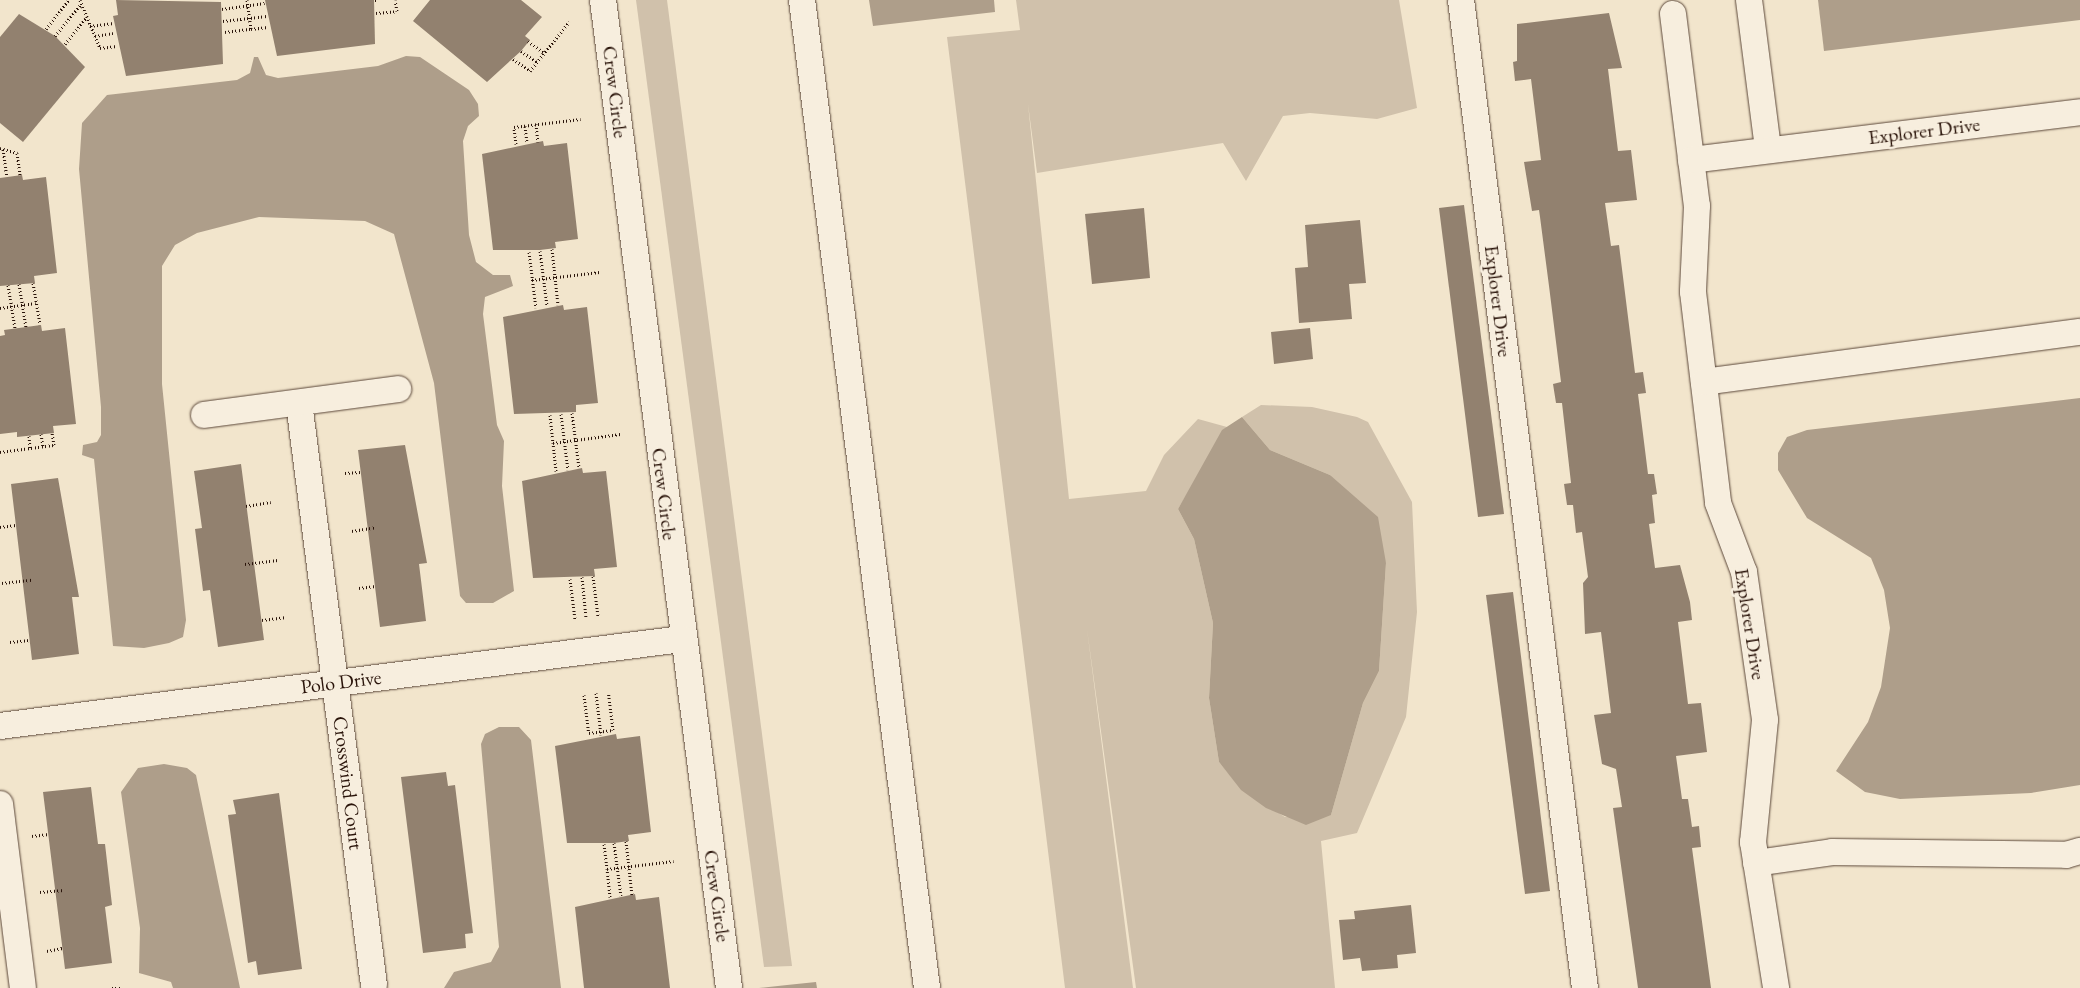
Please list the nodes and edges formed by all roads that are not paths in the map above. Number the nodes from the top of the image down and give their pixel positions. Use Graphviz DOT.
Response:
graph roads {
  1 [pos="602,0"];
  2 [pos="802,0"];
  3 [pos="1460,0"];
  4 [pos="1749,0"];
  5 [pos="1673,14"];
  6 [pos="2080,112"];
  7 [pos="1768,149"];
  8 [pos="1691,160"];
  9 [pos="2080,332"];
  10 [pos="1704,382"];
  11 [pos="398,389"];
  12 [pos="299,403"];
  13 [pos="204,414"];
  14 [pos="682,639"];
  15 [pos="335,683"];
  16 [pos="0,726"];
  17 [pos="0,804"];
  18 [pos="2080,851"];
  19 [pos="1756,863"];
  20 [pos="374,985"];
  21 [pos="23,988"];
  22 [pos="729,988"];
  23 [pos="927,988"];
  24 [pos="1585,988"];
  25 [pos="1776,988"];
  1 -- 14 [label="street, Crew Circle"];
  2 -- 23 [label="street"];
  3 -- 24 [label="street, Explorer Drive"];
  4 -- 7 [label="street"];
  5 -- 8 [label="street, Explorer Drive"];
  6 -- 7 [label="street, Explorer Drive"];
  7 -- 8 [label="street, Explorer Drive"];
  8 -- 10 [label="street, Explorer Drive"];
  9 -- 10 [label="street"];
  10 -- 19 [label="street, Explorer Drive"];
  11 -- 12 [label="street"];
  12 -- 13 [label="street"];
  12 -- 15 [label="street, Crosswind Court"];
  14 -- 15 [label="street, Polo Drive"];
  14 -- 22 [label="street, Crew Circle"];
  15 -- 16 [label="street, Polo Drive"];
  15 -- 20 [label="street, Crosswind Court"];
  17 -- 21 [label="street"];
  18 -- 19 [label="street"];
  19 -- 25 [label="street, Explorer Drive"];
}
